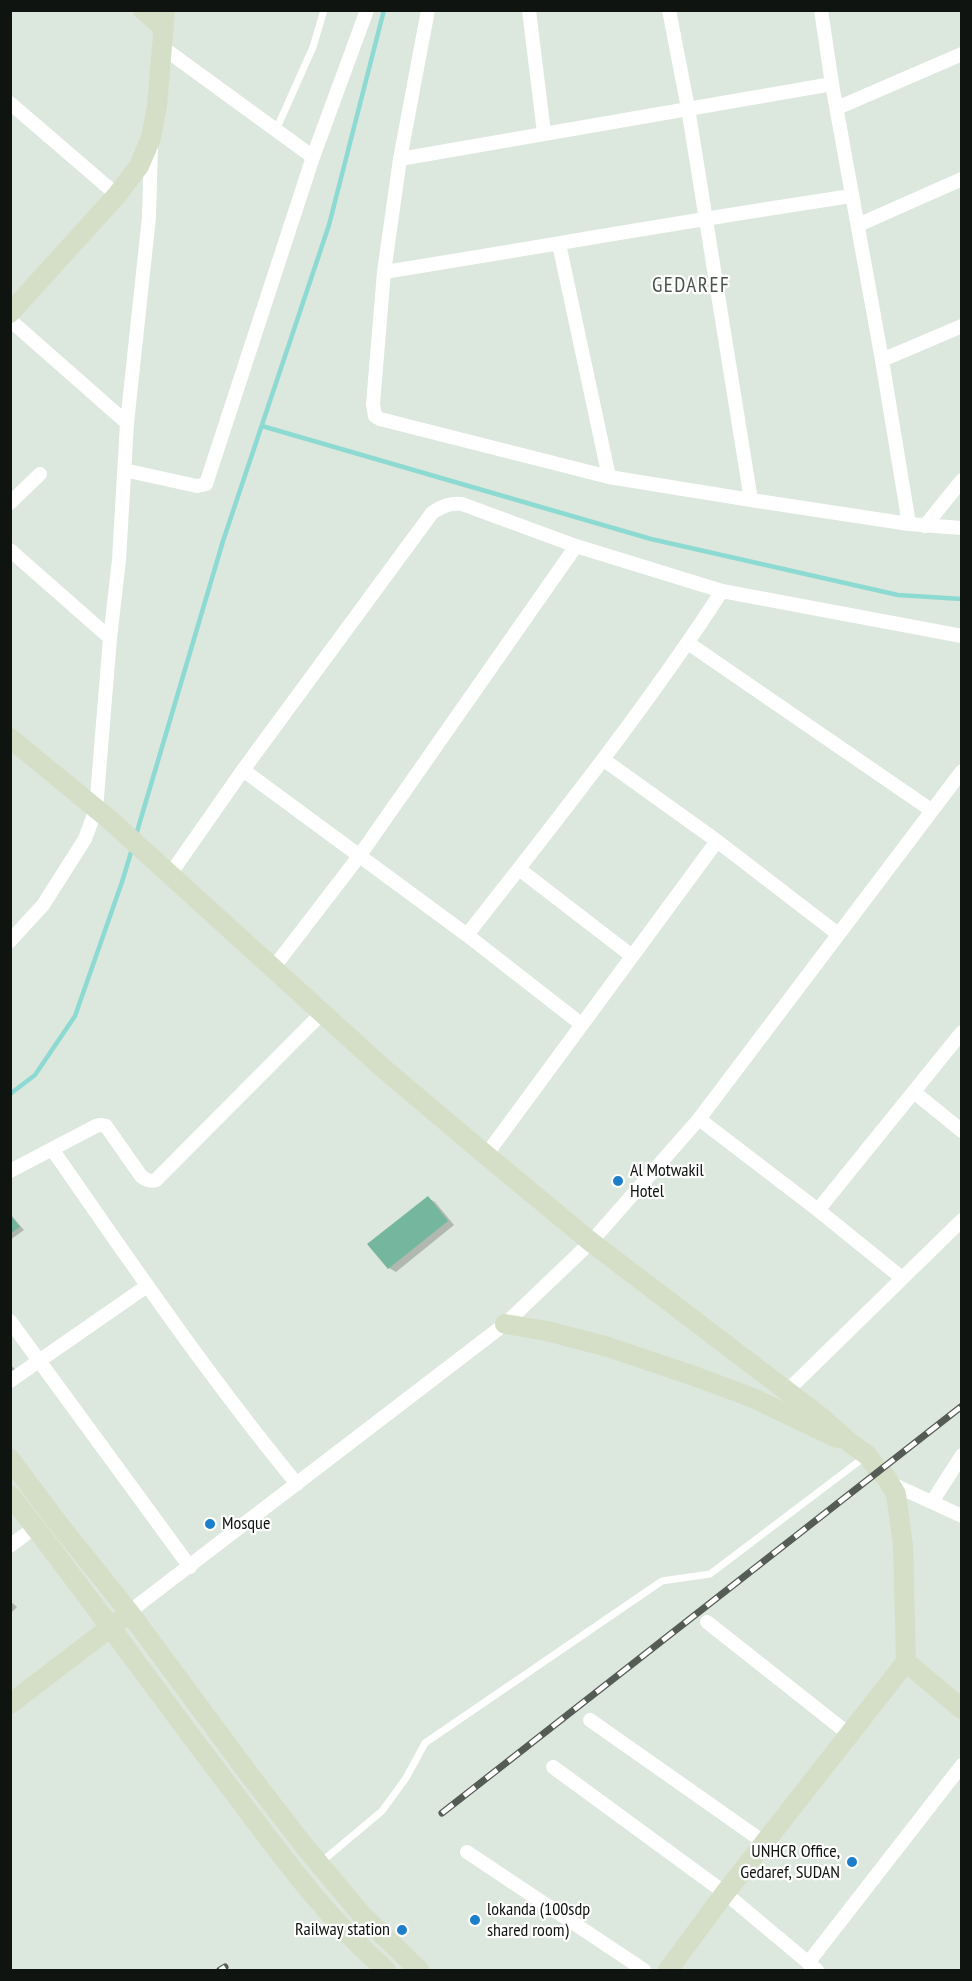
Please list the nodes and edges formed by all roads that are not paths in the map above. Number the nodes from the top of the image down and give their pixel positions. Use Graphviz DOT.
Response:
graph roads {
  1 [pos="143,10"];
  2 [pos="324,10"];
  3 [pos="367,10"];
  4 [pos="428,10"];
  5 [pos="529,10"];
  6 [pos="669,10"];
  7 [pos="821,10"];
  8 [pos="164,29"];
  9 [pos="962,54"];
  10 [pos="832,84"];
  11 [pos="10,102"];
  12 [pos="688,108"];
  13 [pos="837,108"];
  14 [pos="276,130"];
  15 [pos="544,133"];
  16 [pos="151,138"];
  17 [pos="313,158"];
  18 [pos="400,159"];
  19 [pos="962,179"];
  20 [pos="117,195"];
  21 [pos="852,196"];
  22 [pos="705,218"];
  23 [pos="858,225"];
  24 [pos="559,244"];
  25 [pos="384,272"];
  26 [pos="10,313"];
  27 [pos="10,320"];
  28 [pos="962,326"];
  29 [pos="882,360"];
  30 [pos="128,423"];
  31 [pos="124,470"];
  32 [pos="40,474"];
  33 [pos="609,477"];
  34 [pos="962,480"];
  35 [pos="751,500"];
  36 [pos="10,503"];
  37 [pos="909,524"];
  38 [pos="925,526"];
  39 [pos="962,528"];
  40 [pos="576,546"];
  41 [pos="10,550"];
  42 [pos="722,591"];
  43 [pos="962,636"];
  44 [pos="110,638"];
  45 [pos="688,643"];
  46 [pos="10,738"];
  47 [pos="604,760"];
  48 [pos="243,770"];
  49 [pos="962,771"];
  50 [pos="957,787"];
  51 [pos="931,810"];
  52 [pos="103,815"];
  53 [pos="717,841"];
  54 [pos="360,855"];
  55 [pos="166,869"];
  56 [pos="519,869"];
  57 [pos="838,934"];
  58 [pos="467,935"];
  59 [pos="11,940"];
  60 [pos="632,956"];
  61 [pos="274,967"];
  62 [pos="322,1013"];
  63 [pos="581,1024"];
  64 [pos="962,1032"];
  65 [pos="914,1092"];
  66 [pos="699,1119"];
  67 [pos="962,1131"];
  68 [pos="52,1149"];
  69 [pos="486,1155"];
  70 [pos="10,1171"];
  71 [pos="818,1210"];
  72 [pos="962,1220"];
  73 [pos="591,1242"];
  74 [pos="902,1278"];
  75 [pos="147,1286"];
  76 [pos="10,1321"];
  77 [pos="505,1324"];
  78 [pos="39,1359"];
  79 [pos="10,1381"];
  80 [pos="788,1390"];
  81 [pos="850,1443"];
  82 [pos="867,1455"];
  83 [pos="962,1455"];
  84 [pos="10,1459"];
  85 [pos="890,1483"];
  86 [pos="297,1484"];
  87 [pos="10,1495"];
  88 [pos="932,1502"];
  89 [pos="962,1515"];
  90 [pos="35,1527"];
  91 [pos="10,1546"];
  92 [pos="190,1567"];
  93 [pos="129,1612"];
  94 [pos="706,1622"];
  95 [pos="111,1627"];
  96 [pos="906,1662"];
  97 [pos="10,1704"];
  98 [pos="962,1708"];
  99 [pos="590,1720"];
  100 [pos="850,1735"];
  101 [pos="962,1765"];
  102 [pos="553,1767"];
  103 [pos="765,1843"];
  104 [pos="305,1846"];
  105 [pos="468,1852"];
  106 [pos="285,1861"];
  107 [pos="320,1863"];
  108 [pos="725,1893"];
  109 [pos="812,1967"];
  110 [pos="386,1971"];
  111 [pos="419,1971"];
  112 [pos="644,1971"];
  113 [pos="668,1971"];
  1 -- 8 [label="street"];
  2 -- 14 [label="lane"];
  3 -- 17 [label="street"];
  4 -- 18 [label="street"];
  5 -- 15 [label="street"];
  6 -- 12 [label="street"];
  7 -- 10 [label="street"];
  8 -- 14 [label="street"];
  8 -- 16 [label="street"];
  9 -- 13 [label="street"];
  10 -- 12 [label="street"];
  10 -- 13 [label="street"];
  11 -- 20 [label="street"];
  12 -- 15 [label="street"];
  12 -- 22 [label="street"];
  13 -- 21 [label="street"];
  14 -- 17 [label="street"];
  15 -- 18 [label="street"];
  16 -- 20 [label="street"];
  16 -- 30 [label="street"];
  17 -- 31 [label="street"];
  18 -- 25 [label="street"];
  19 -- 23 [label="street"];
  20 -- 26 [label="street"];
  21 -- 22 [label="street"];
  21 -- 23 [label="street"];
  22 -- 24 [label="street"];
  22 -- 35 [label="street"];
  23 -- 29 [label="street"];
  24 -- 25 [label="street"];
  24 -- 33 [label="street"];
  25 -- 33 [label="street"];
  27 -- 30 [label="street"];
  28 -- 29 [label="street"];
  29 -- 37 [label="street"];
  30 -- 31 [label="street"];
  31 -- 44 [label="street"];
  32 -- 36 [label="street"];
  33 -- 35 [label="street"];
  34 -- 38 [label="street"];
  35 -- 37 [label="street"];
  37 -- 38 [label="street"];
  38 -- 39 [label="street"];
  40 -- 42 [label="street"];
  40 -- 48 [label="street"];
  40 -- 54 [label="street"];
  41 -- 44 [label="street"];
  42 -- 43 [label="street"];
  42 -- 45 [label="street"];
  44 -- 52 [label="street"];
  45 -- 47 [label="street"];
  45 -- 51 [label="street"];
  46 -- 52 [label="street"];
  47 -- 53 [label="street"];
  47 -- 56 [label="street"];
  48 -- 54 [label="street"];
  48 -- 55 [label="street"];
  49 -- 50 [label="street"];
  50 -- 51 [label="street"];
  51 -- 57 [label="street"];
  52 -- 55 [label="street"];
  52 -- 59 [label="street"];
  53 -- 57 [label="street"];
  53 -- 60 [label="street"];
  54 -- 58 [label="street"];
  54 -- 61 [label="street"];
  55 -- 61 [label="street"];
  56 -- 58 [label="street"];
  56 -- 60 [label="street"];
  57 -- 66 [label="street"];
  58 -- 63 [label="street"];
  60 -- 63 [label="street"];
  61 -- 62 [label="street"];
  62 -- 68 [label="street"];
  62 -- 69 [label="street"];
  63 -- 69 [label="street"];
  64 -- 65 [label="street"];
  65 -- 67 [label="street"];
  65 -- 71 [label="street"];
  66 -- 71 [label="street"];
  66 -- 73 [label="street"];
  68 -- 70 [label="street"];
  68 -- 75 [label="street"];
  69 -- 73 [label="street"];
  71 -- 74 [label="street"];
  72 -- 74 [label="street"];
  73 -- 77 [label="street"];
  73 -- 80 [label="street"];
  74 -- 80 [label="street"];
  75 -- 78 [label="street"];
  75 -- 86 [label="street"];
  76 -- 78 [label="street"];
  77 -- 81 [label="street"];
  77 -- 86 [label="street"];
  78 -- 79 [label="street"];
  78 -- 92 [label="street"];
  80 -- 81 [label="street"];
  81 -- 82 [label="street"];
  82 -- 85 [label="street"];
  82 -- 107 [label="lane"];
  83 -- 88 [label="street"];
  84 -- 93 [label="street"];
  85 -- 88 [label="street"];
  85 -- 96 [label="street"];
  86 -- 92 [label="street"];
  87 -- 90 [label="street"];
  88 -- 89 [label="street"];
  90 -- 91 [label="street"];
  90 -- 95 [label="street"];
  92 -- 93 [label="street"];
  93 -- 95 [label="street"];
  93 -- 104 [label="street"];
  94 -- 100 [label="street"];
  95 -- 97 [label="street"];
  95 -- 106 [label="street"];
  96 -- 98 [label="street"];
  96 -- 100 [label="street"];
  99 -- 103 [label="street"];
  100 -- 103 [label="street"];
  101 -- 109 [label="street"];
  102 -- 108 [label="street"];
  103 -- 108 [label="street"];
  104 -- 106 [label="street"];
  104 -- 107 [label="street"];
  105 -- 112 [label="street"];
  106 -- 110 [label="street"];
  107 -- 111 [label="street"];
  108 -- 109 [label="street"];
  108 -- 113 [label="street"];
}
